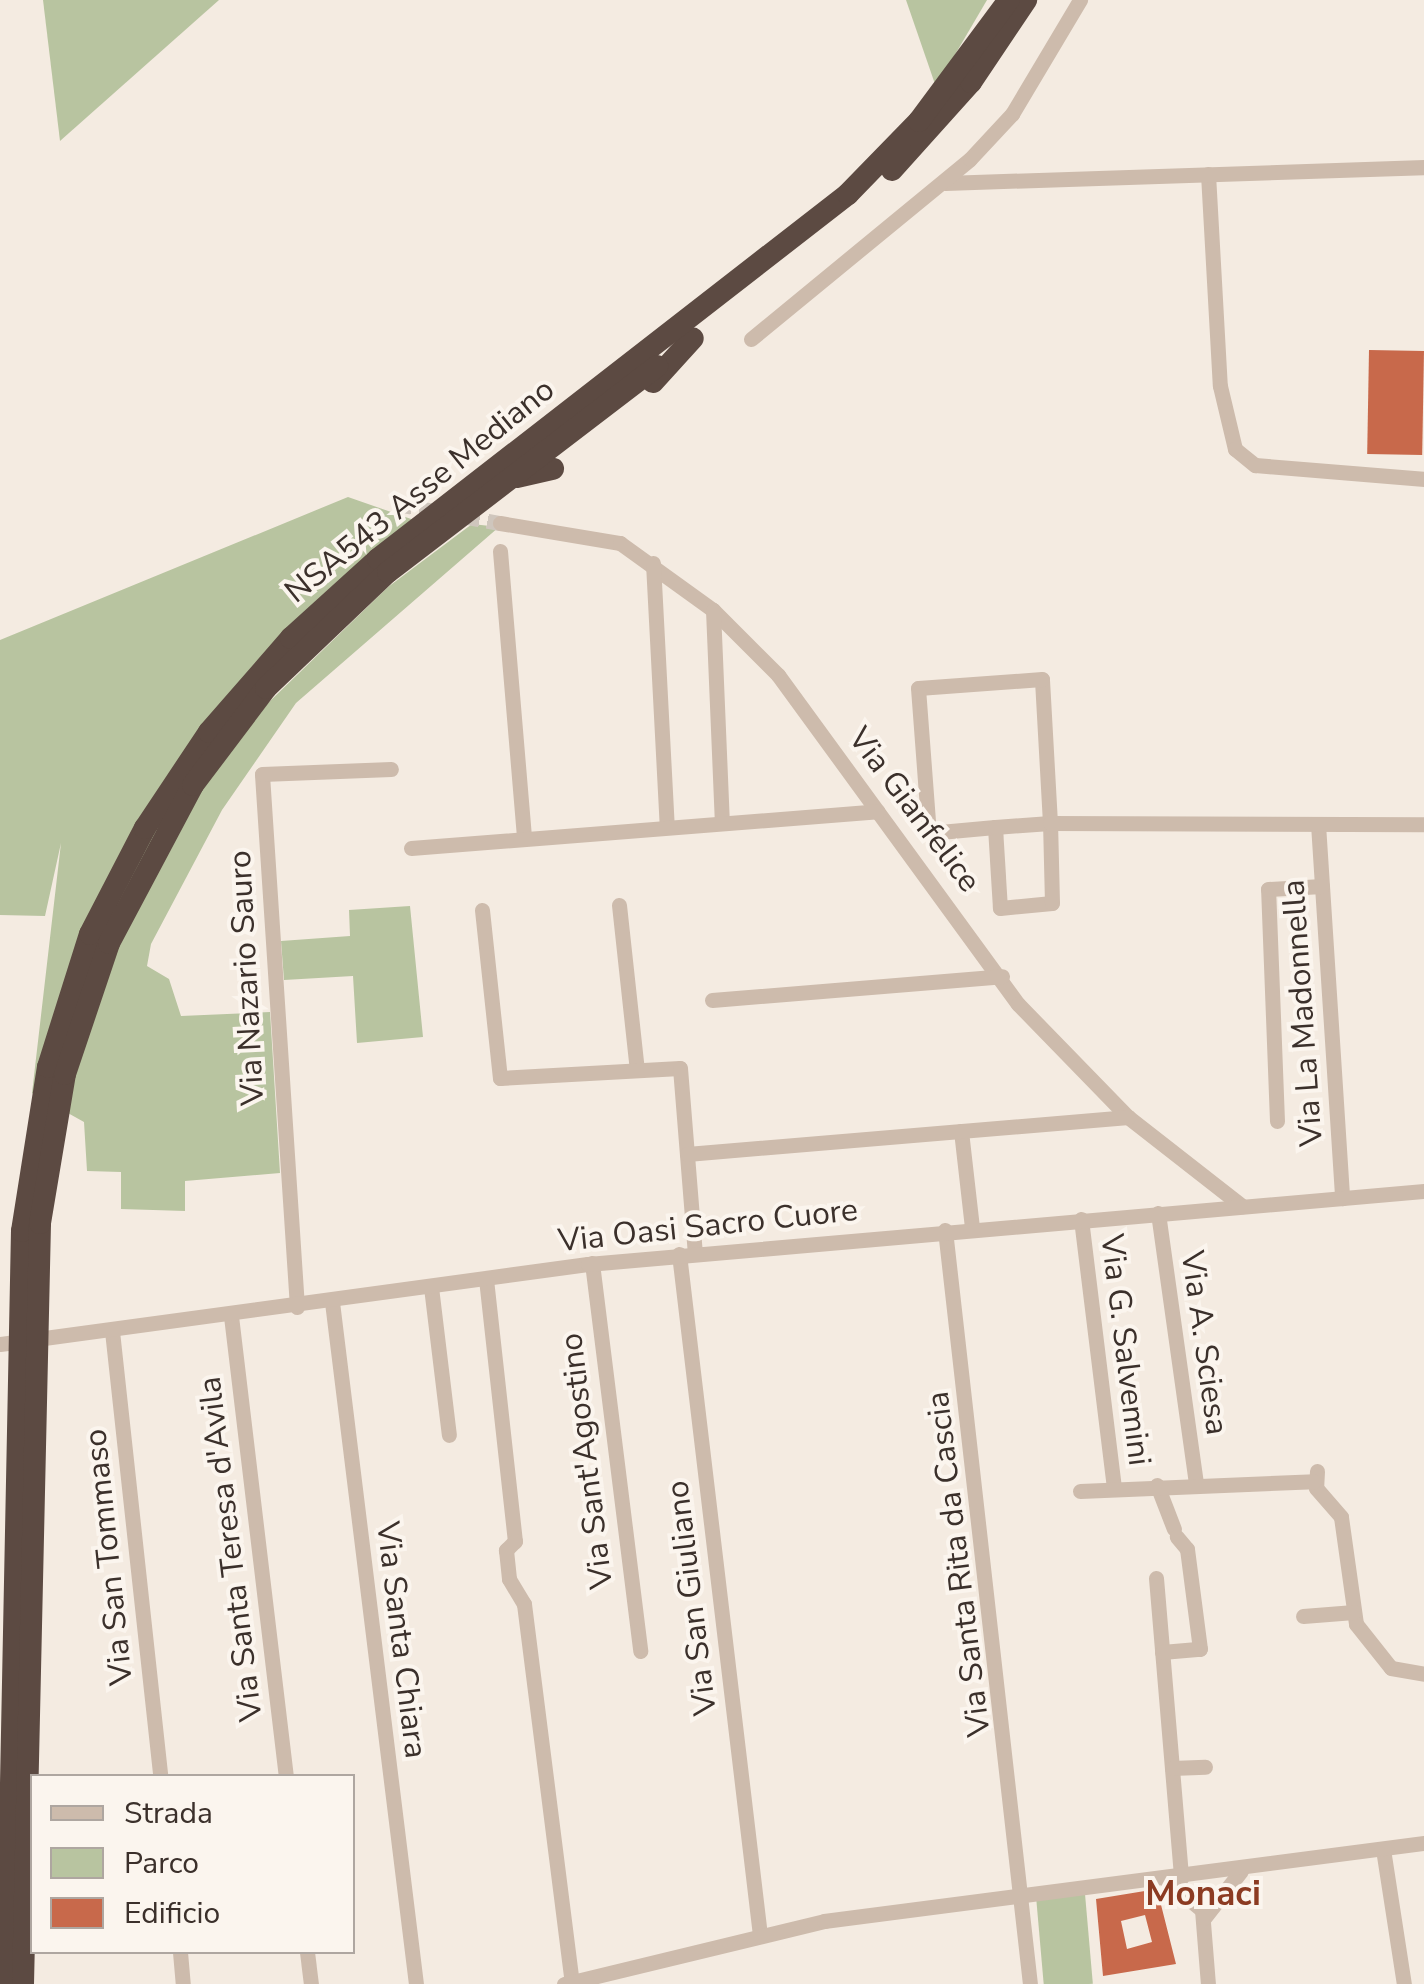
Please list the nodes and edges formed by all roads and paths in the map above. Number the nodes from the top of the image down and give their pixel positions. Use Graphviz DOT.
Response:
graph roads {
  1 [pos="1008,0"];
  2 [pos="1026,0"];
  3 [pos="1080,0"];
  4 [pos="1424,167"];
  5 [pos="1208,174"];
  6 [pos="945,183"];
  7 [pos="694,338"];
  8 [pos="751,339"];
  9 [pos="640,396"];
  10 [pos="553,469"];
  11 [pos="1424,479"];
  12 [pos="504,482"];
  13 [pos="500,523"];
  14 [pos="500,551"];
  15 [pos="653,563"];
  16 [pos="713,610"];
  17 [pos="391,768"];
  18 [pos="878,811"];
  19 [pos="722,823"];
  20 [pos="1050,823"];
  21 [pos="1318,824"];
  22 [pos="1424,824"];
  23 [pos="667,827"];
  24 [pos="995,828"];
  25 [pos="524,839"];
  26 [pos="411,848"];
  27 [pos="1322,886"];
  28 [pos="618,906"];
  29 [pos="482,910"];
  30 [pos="99,938"];
  31 [pos="1002,976"];
  32 [pos="712,1000"];
  33 [pos="637,1070"];
  34 [pos="1128,1117"];
  35 [pos="1277,1121"];
  36 [pos="960,1131"];
  37 [pos="687,1154"];
  38 [pos="1424,1191"];
  39 [pos="1342,1198"];
  40 [pos="1242,1206"];
  41 [pos="1158,1213"];
  42 [pos="1081,1219"];
  43 [pos="972,1228"];
  44 [pos="945,1230"];
  45 [pos="687,1254"];
  46 [pos="592,1264"];
  47 [pos="486,1279"];
  48 [pos="431,1288"];
  49 [pos="332,1302"];
  50 [pos="297,1307"];
  51 [pos="231,1316"];
  52 [pos="112,1331"];
  53 [pos="0,1344"];
  54 [pos="449,1434"];
  55 [pos="1196,1482"];
  56 [pos="1157,1485"];
  57 [pos="1114,1488"];
  58 [pos="1080,1491"];
  59 [pos="1156,1578"];
  60 [pos="1354,1612"];
  61 [pos="1302,1616"];
  62 [pos="640,1651"];
  63 [pos="1162,1652"];
  64 [pos="1424,1674"];
  65 [pos="1205,1767"];
  66 [pos="1172,1768"];
  67 [pos="160,1774"];
  68 [pos="286,1774"];
  69 [pos="1424,1843"];
  70 [pos="1382,1848"];
  71 [pos="1243,1870"];
  72 [pos="1200,1877"];
  73 [pos="1180,1878"];
  74 [pos="1162,1880"];
  75 [pos="1026,1891"];
  76 [pos="1204,1909"];
  77 [pos="760,1936"];
  78 [pos="180,1954"];
  79 [pos="307,1954"];
  80 [pos="623,1977"];
  81 [pos="568,1983"];
  82 [pos="7,1984"];
  83 [pos="23,1984"];
  84 [pos="183,1984"];
  85 [pos="311,1984"];
  86 [pos="416,1984"];
  87 [pos="1030,1984"];
  88 [pos="1208,1984"];
  89 [pos="1404,1984"];
  1 -- 30 [label="highway, NSA543 Asse Mediano"];
  2 -- 7 [label="highway, NSA543 Asse Mediano"];
  3 -- 6 [label="street"];
  4 -- 5 [label="street"];
  5 -- 6 [label="street"];
  5 -- 11 [label="street"];
  6 -- 8 [label="street"];
  7 -- 9 [label="highway"];
  7 -- 12 [label="highway, NSA543 Asse Mediano"];
  10 -- 12 [label="highway"];
  12 -- 30 [label="highway, NSA543 Asse Mediano"];
  13 -- 15 [label="street, Via Gianfelice"];
  14 -- 25 [label="street"];
  15 -- 16 [label="street, Via Gianfelice"];
  15 -- 23 [label="street"];
  16 -- 18 [label="street, Via Gianfelice"];
  16 -- 19 [label="street"];
  17 -- 50 [label="street, Via Nazario Sauro"];
  18 -- 19 [label="street"];
  18 -- 31 [label="street, Via Gianfelice"];
  19 -- 23 [label="street"];
  20 -- 21 [label="street"];
  20 -- 24 [label="street"];
  20 -- 24 [label="street"];
  20 -- 24 [label="street"];
  21 -- 22 [label="street"];
  21 -- 27 [label="street, Via La Madonnella"];
  23 -- 25 [label="street"];
  25 -- 26 [label="street"];
  27 -- 35 [label="street"];
  27 -- 39 [label="street, Via La Madonnella"];
  28 -- 33 [label="street"];
  29 -- 33 [label="street"];
  30 -- 82 [label="highway, NSA543 Asse Mediano"];
  30 -- 83 [label="highway"];
  31 -- 32 [label="street"];
  31 -- 34 [label="street, Via Gianfelice"];
  33 -- 37 [label="street, Via San Giuliano"];
  34 -- 36 [label="street"];
  34 -- 40 [label="street, Via Gianfelice"];
  36 -- 37 [label="street"];
  36 -- 43 [label="street"];
  37 -- 45 [label="street, Via San Giuliano"];
  38 -- 39 [label="street, Via Oasi Sacro Cuore"];
  39 -- 40 [label="street, Via Oasi Sacro Cuore"];
  40 -- 41 [label="street, Via Oasi Sacro Cuore"];
  41 -- 42 [label="street, Via Oasi Sacro Cuore"];
  41 -- 55 [label="street, Via A. Sciesa"];
  42 -- 43 [label="street, Via Oasi Sacro Cuore"];
  42 -- 57 [label="street, Via G. Salvemini"];
  43 -- 44 [label="street, Via Oasi Sacro Cuore"];
  44 -- 45 [label="street, Via Oasi Sacro Cuore"];
  44 -- 75 [label="street, Via Santa Rita da Cascia"];
  45 -- 46 [label="street, Via Oasi Sacro Cuore"];
  45 -- 77 [label="street, Via San Giuliano"];
  46 -- 47 [label="street, Via Oasi Sacro Cuore"];
  46 -- 62 [label="street, Via Sant'Agostino"];
  47 -- 48 [label="street, Via Oasi Sacro Cuore"];
  47 -- 81 [label="street"];
  48 -- 49 [label="street, Via Oasi Sacro Cuore"];
  48 -- 54 [label="street"];
  49 -- 50 [label="street, Via Oasi Sacro Cuore"];
  49 -- 86 [label="street, Via Santa Chiara"];
  50 -- 51 [label="street, Via Oasi Sacro Cuore"];
  51 -- 52 [label="street, Via Oasi Sacro Cuore"];
  51 -- 68 [label="street, Via Santa Teresa d'Avila"];
  52 -- 53 [label="street, Via Oasi Sacro Cuore"];
  52 -- 67 [label="street, Via San Tommaso"];
  55 -- 56 [label="street"];
  55 -- 60 [label="street"];
  56 -- 57 [label="street"];
  56 -- 63 [label="street"];
  57 -- 58 [label="street"];
  59 -- 63 [label="street"];
  60 -- 61 [label="street"];
  60 -- 64 [label="street"];
  63 -- 66 [label="street"];
  65 -- 66 [label="street"];
  66 -- 73 [label="street"];
  69 -- 70 [label="street"];
  70 -- 71 [label="street"];
  70 -- 89 [label="street"];
  71 -- 72 [label="street"];
  71 -- 76 [label="street"];
  72 -- 73 [label="street"];
  72 -- 76 [label="street"];
  73 -- 74 [label="street"];
  74 -- 75 [label="street"];
  74 -- 76 [label="street"];
  75 -- 77 [label="street"];
  75 -- 87 [label="street, Via Santa Rita da Cascia"];
  76 -- 88 [label="street"];
  77 -- 80 [label="street"];
  78 -- 84 [label="street"];
  79 -- 85 [label="street"];
  80 -- 81 [label="street"];
}
